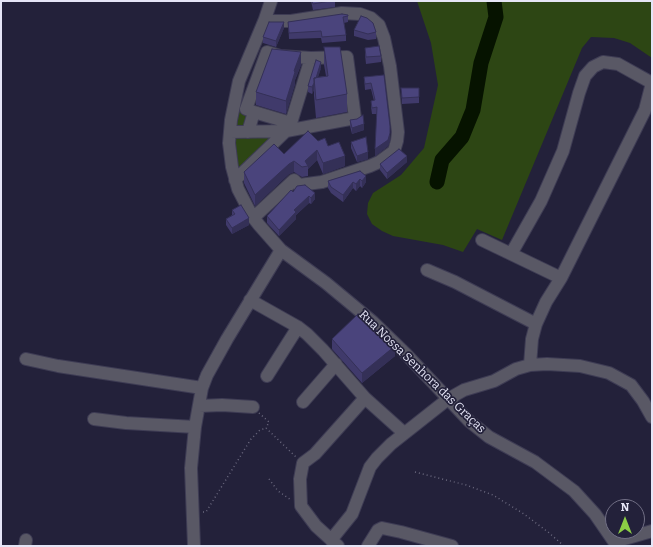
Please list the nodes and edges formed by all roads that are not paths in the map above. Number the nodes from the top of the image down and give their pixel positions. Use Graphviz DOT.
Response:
graph roads {
  1 [pos="271,1"];
  2 [pos="265,19"];
  3 [pos="248,58"];
  4 [pos="311,58"];
  5 [pos="262,64"];
  6 [pos="254,112"];
  7 [pos="286,131"];
  8 [pos="230,132"];
  9 [pos="248,132"];
  10 [pos="235,180"];
  11 [pos="256,222"];
  12 [pos="482,240"];
  13 [pos="282,250"];
  14 [pos="511,254"];
  15 [pos="427,270"];
  16 [pos="561,278"];
  17 [pos="250,300"];
  18 [pos="536,324"];
  19 [pos="298,327"];
  20 [pos="26,359"];
  21 [pos="336,364"];
  22 [pos="530,365"];
  23 [pos="267,376"];
  24 [pos="202,388"];
  25 [pos="365,398"];
  26 [pos="448,399"];
  27 [pos="303,402"];
  28 [pos="199,406"];
  29 [pos="253,407"];
  30 [pos="652,417"];
  31 [pos="94,419"];
  32 [pos="195,427"];
  33 [pos="404,433"];
  34 [pos="652,531"];
  35 [pos="335,543"];
  36 [pos="616,544"];
  37 [pos="194,546"];
  38 [pos="368,546"];
  39 [pos="452,546"];
  1 -- 2 [label="street, Rua Nossa Senhora das Graças"];
  2 -- 3 [label="street, Rua Nossa Senhora das Graças"];
  2 -- 11 [label="street"];
  3 -- 5 [label="street"];
  3 -- 8 [label="street, Rua Nossa Senhora das Graças"];
  4 -- 5 [label="street"];
  4 -- 6 [label="street"];
  4 -- 7 [label="street"];
  5 -- 6 [label="street"];
  6 -- 9 [label="street"];
  7 -- 9 [label="street"];
  7 -- 10 [label="street"];
  8 -- 9 [label="street"];
  8 -- 10 [label="street, Rua Nossa Senhora das Graças"];
  10 -- 11 [label="street, Rua Nossa Senhora das Graças"];
  11 -- 13 [label="street, Rua Nossa Senhora das Graças"];
  12 -- 14 [label="street"];
  13 -- 17 [label="street"];
  13 -- 26 [label="street, Rua Nossa Senhora das Graças"];
  14 -- 16 [label="street"];
  14 -- 16 [label="street"];
  15 -- 18 [label="street"];
  16 -- 18 [label="street"];
  17 -- 19 [label="street"];
  17 -- 24 [label="street"];
  18 -- 22 [label="street"];
  19 -- 21 [label="street"];
  19 -- 23 [label="street"];
  20 -- 24 [label="street"];
  21 -- 25 [label="street"];
  21 -- 27 [label="street"];
  22 -- 26 [label="street"];
  22 -- 30 [label="street"];
  24 -- 28 [label="street"];
  25 -- 33 [label="street"];
  25 -- 35 [label="street"];
  26 -- 33 [label="street"];
  26 -- 36 [label="street, Rua Nossa Senhora das Graças"];
  28 -- 29 [label="street"];
  28 -- 32 [label="street"];
  31 -- 32 [label="street"];
  32 -- 37 [label="street"];
  33 -- 35 [label="street"];
  34 -- 36 [label="street"];
  38 -- 39 [label="street"];
}
